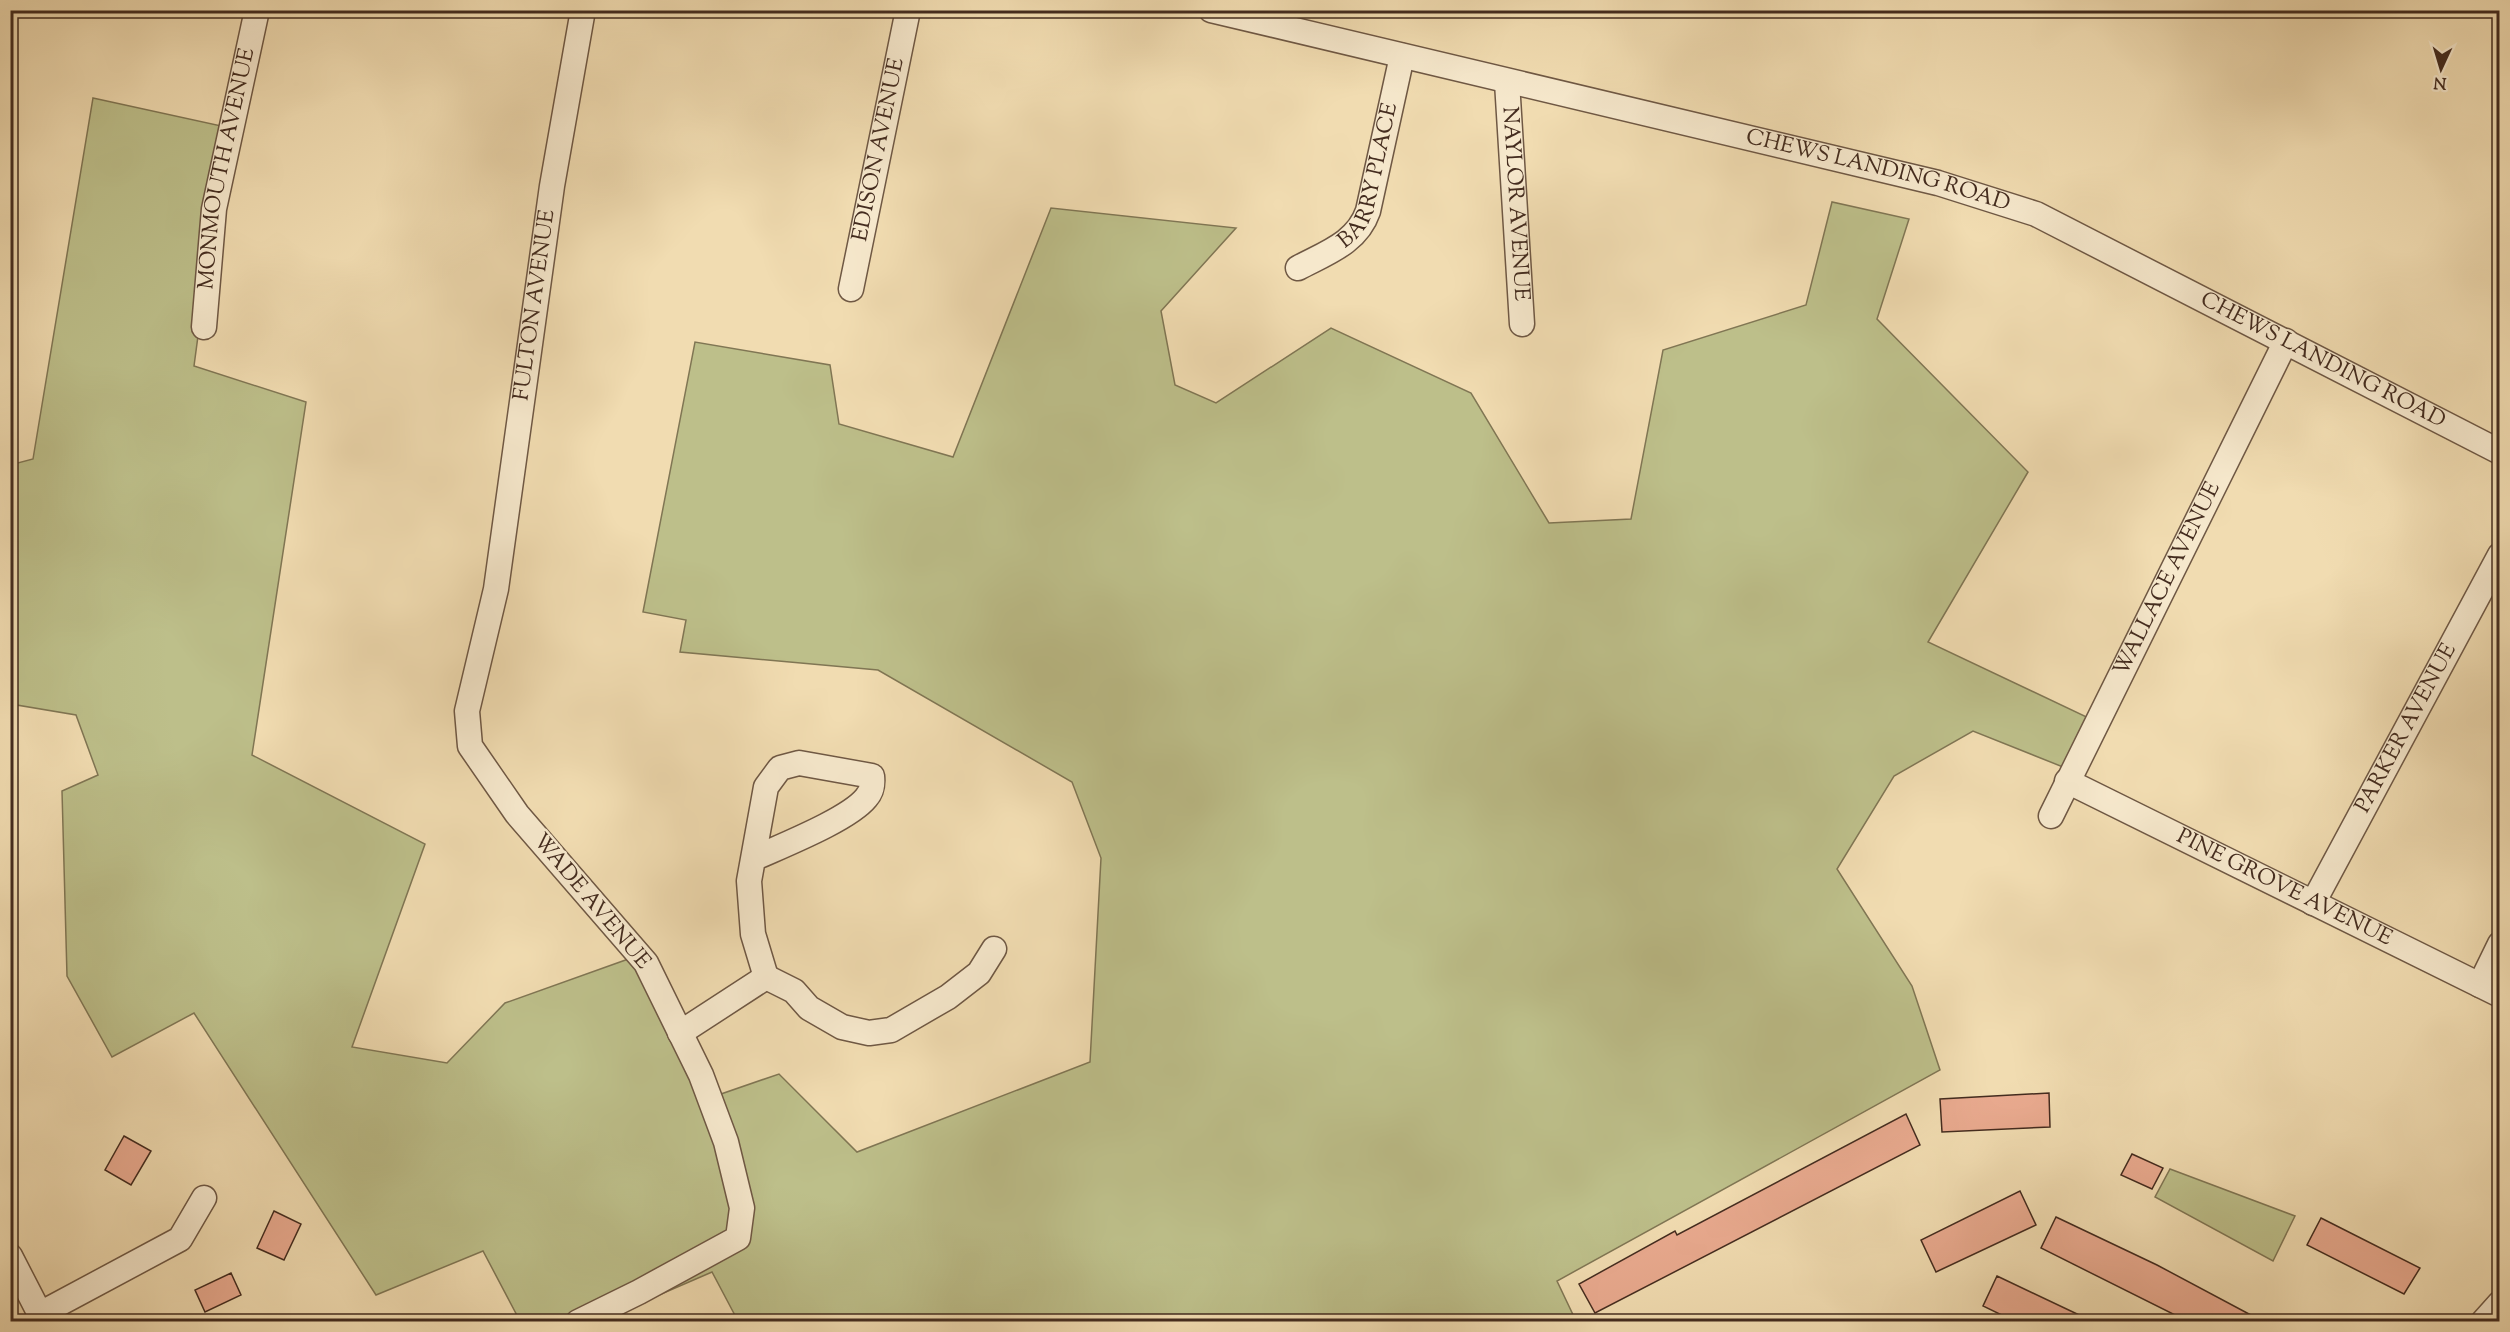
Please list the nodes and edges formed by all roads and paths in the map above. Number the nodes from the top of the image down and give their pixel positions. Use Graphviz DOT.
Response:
graph roads {
  1 [pos="257,10"];
  2 [pos="582,10"];
  3 [pos="908,10"];
  4 [pos="1211,10"];
  5 [pos="1268,16"];
  6 [pos="1402,56"];
  7 [pos="1507,82"];
  8 [pos="1298,268"];
  9 [pos="851,289"];
  10 [pos="1522,324"];
  11 [pos="204,327"];
  12 [pos="2286,342"];
  13 [pos="2499,452"];
  14 [pos="2499,555"];
  15 [pos="494,601"];
  16 [pos="2067,781"];
  17 [pos="2051,816"];
  18 [pos="753,859"];
  19 [pos="2313,903"];
  20 [pos="2499,944"];
  21 [pos="994,949"];
  22 [pos="766,976"];
  23 [pos="2490,990"];
  24 [pos="680,1033"];
  25 [pos="204,1198"];
  26 [pos="10,1256"];
  27 [pos="2499,1303"];
  28 [pos="42,1318"];
  29 [pos="578,1322"];
  30 [pos="2483,1322"];
  1 -- 11 [label="street, MONMOUTH AVENUE"];
  2 -- 15 [label="street, FULTON AVENUE"];
  3 -- 9 [label="street, EDISON AVENUE"];
  4 -- 5 [label="street, CHEWS LANDING ROAD"];
  5 -- 6 [label="street, CHEWS LANDING ROAD"];
  6 -- 7 [label="street, CHEWS LANDING ROAD"];
  6 -- 8 [label="street, BARRY PLACE"];
  7 -- 10 [label="street, NAYLOR AVENUE"];
  7 -- 12 [label="street, CHEWS LANDING ROAD"];
  12 -- 13 [label="street, CHEWS LANDING ROAD"];
  12 -- 16 [label="street, WALLACE AVENUE"];
  14 -- 19 [label="street, PARKER AVENUE"];
  15 -- 24 [label="street, WADE AVENUE"];
  16 -- 17 [label="street, WALLACE AVENUE"];
  16 -- 19 [label="street, PINE GROVE AVENUE"];
  18 -- 18 [label="street"];
  18 -- 22 [label="street"];
  19 -- 23 [label="street, PINE GROVE AVENUE"];
  20 -- 23 [label="street"];
  21 -- 22 [label="street"];
  22 -- 24 [label="street"];
  24 -- 29 [label="street, WADE AVENUE"];
  25 -- 28 [label="street"];
  26 -- 28 [label="street"];
  27 -- 30 [label="street"];
}
